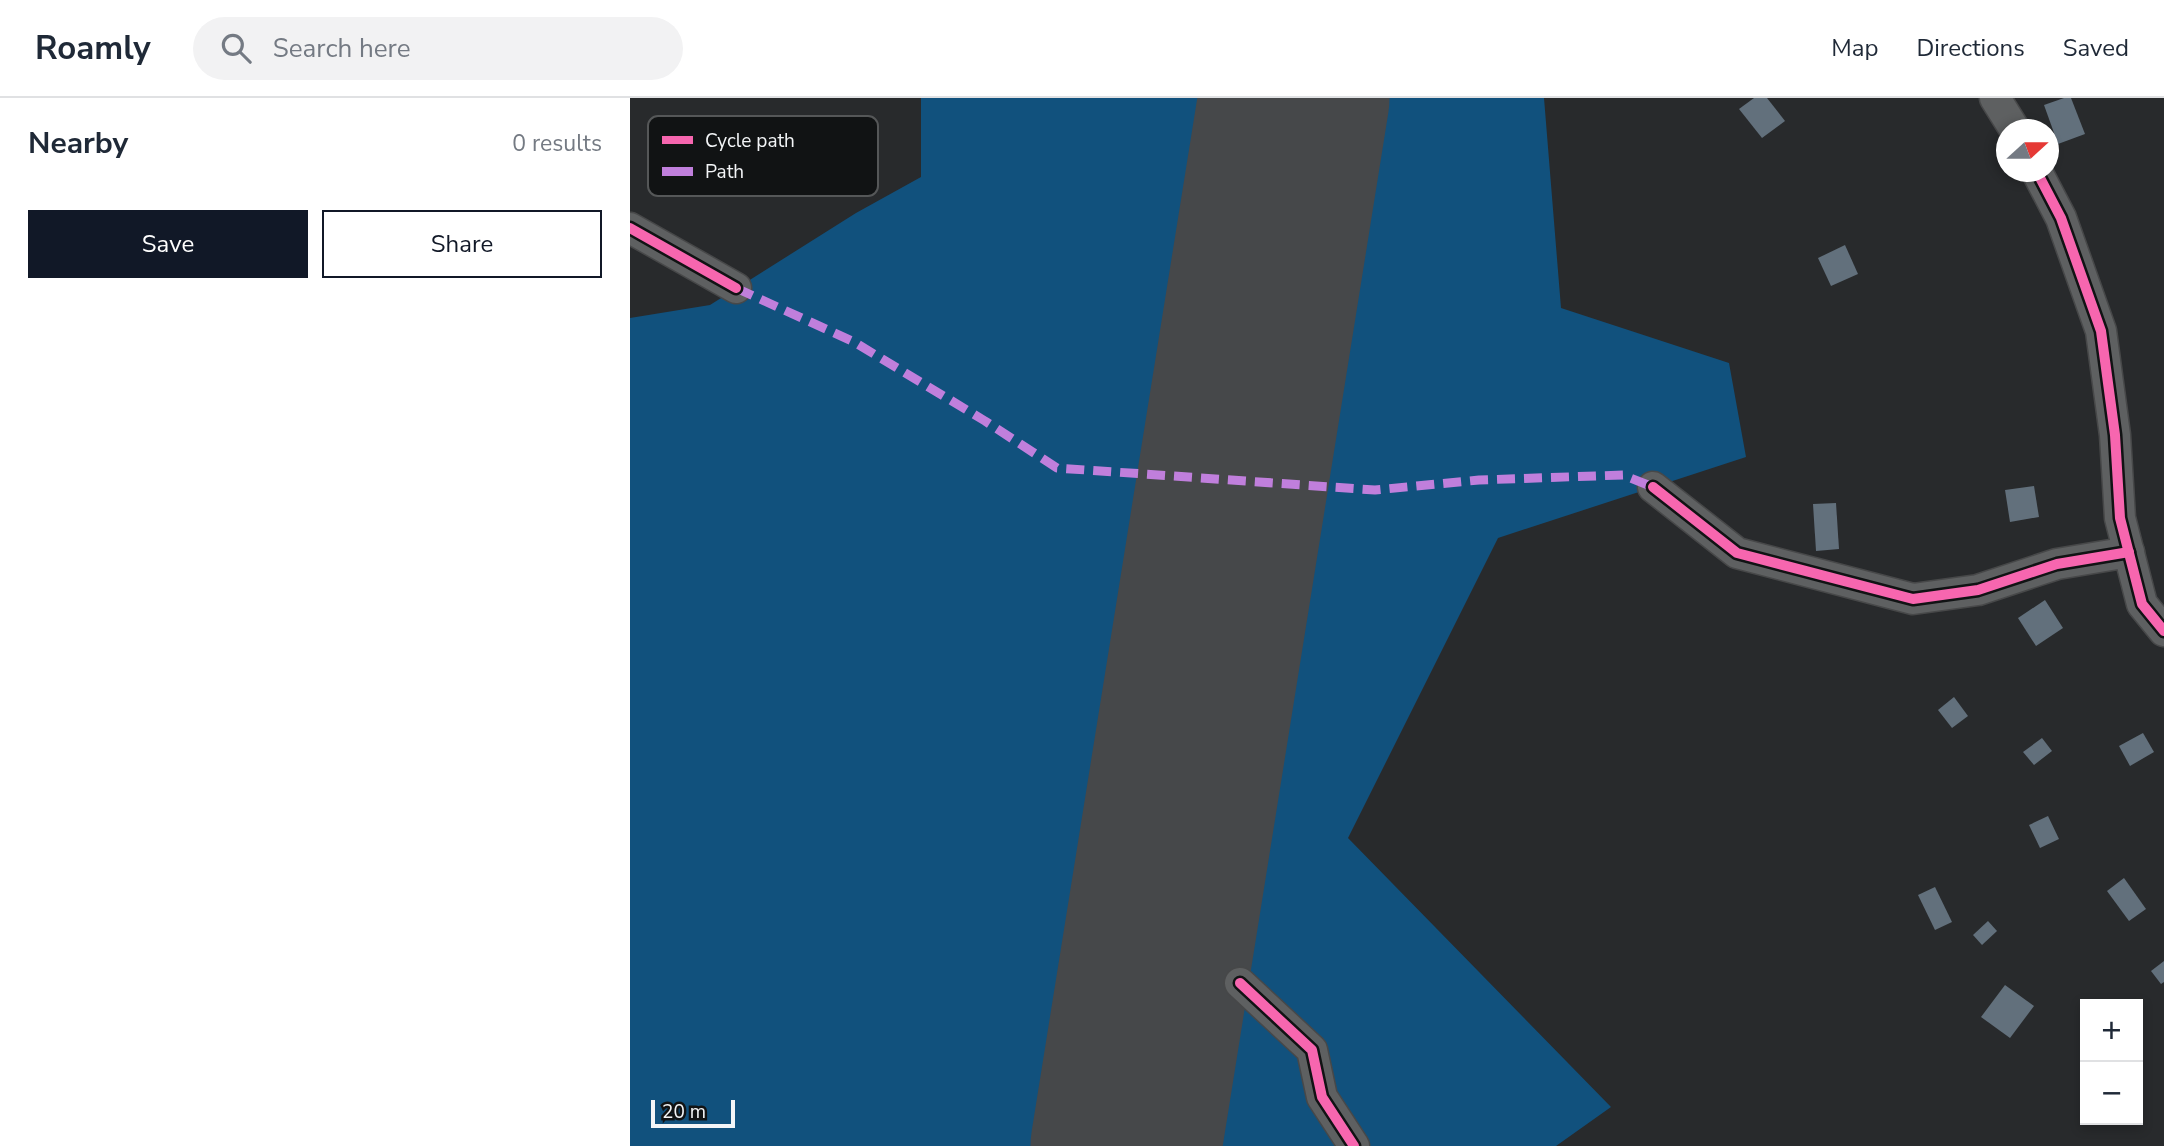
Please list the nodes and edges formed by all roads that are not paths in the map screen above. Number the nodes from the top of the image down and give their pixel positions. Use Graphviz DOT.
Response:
graph roads {
  1 [pos="1995,98"];
  2 [pos="2008,119"];
  3 [pos="2042,182"];
  4 [pos="630,228"];
  5 [pos="736,288"];
  6 [pos="1653,488"];
  7 [pos="2129,552"];
  8 [pos="2164,631"];
  9 [pos="1240,983"];
  10 [pos="1354,1146"];
  1 -- 2 [label="street"];
  3 -- 7 [label="street"];
  4 -- 5 [label="street"];
  6 -- 7 [label="street"];
  7 -- 8 [label="street"];
  9 -- 10 [label="street"];
}
